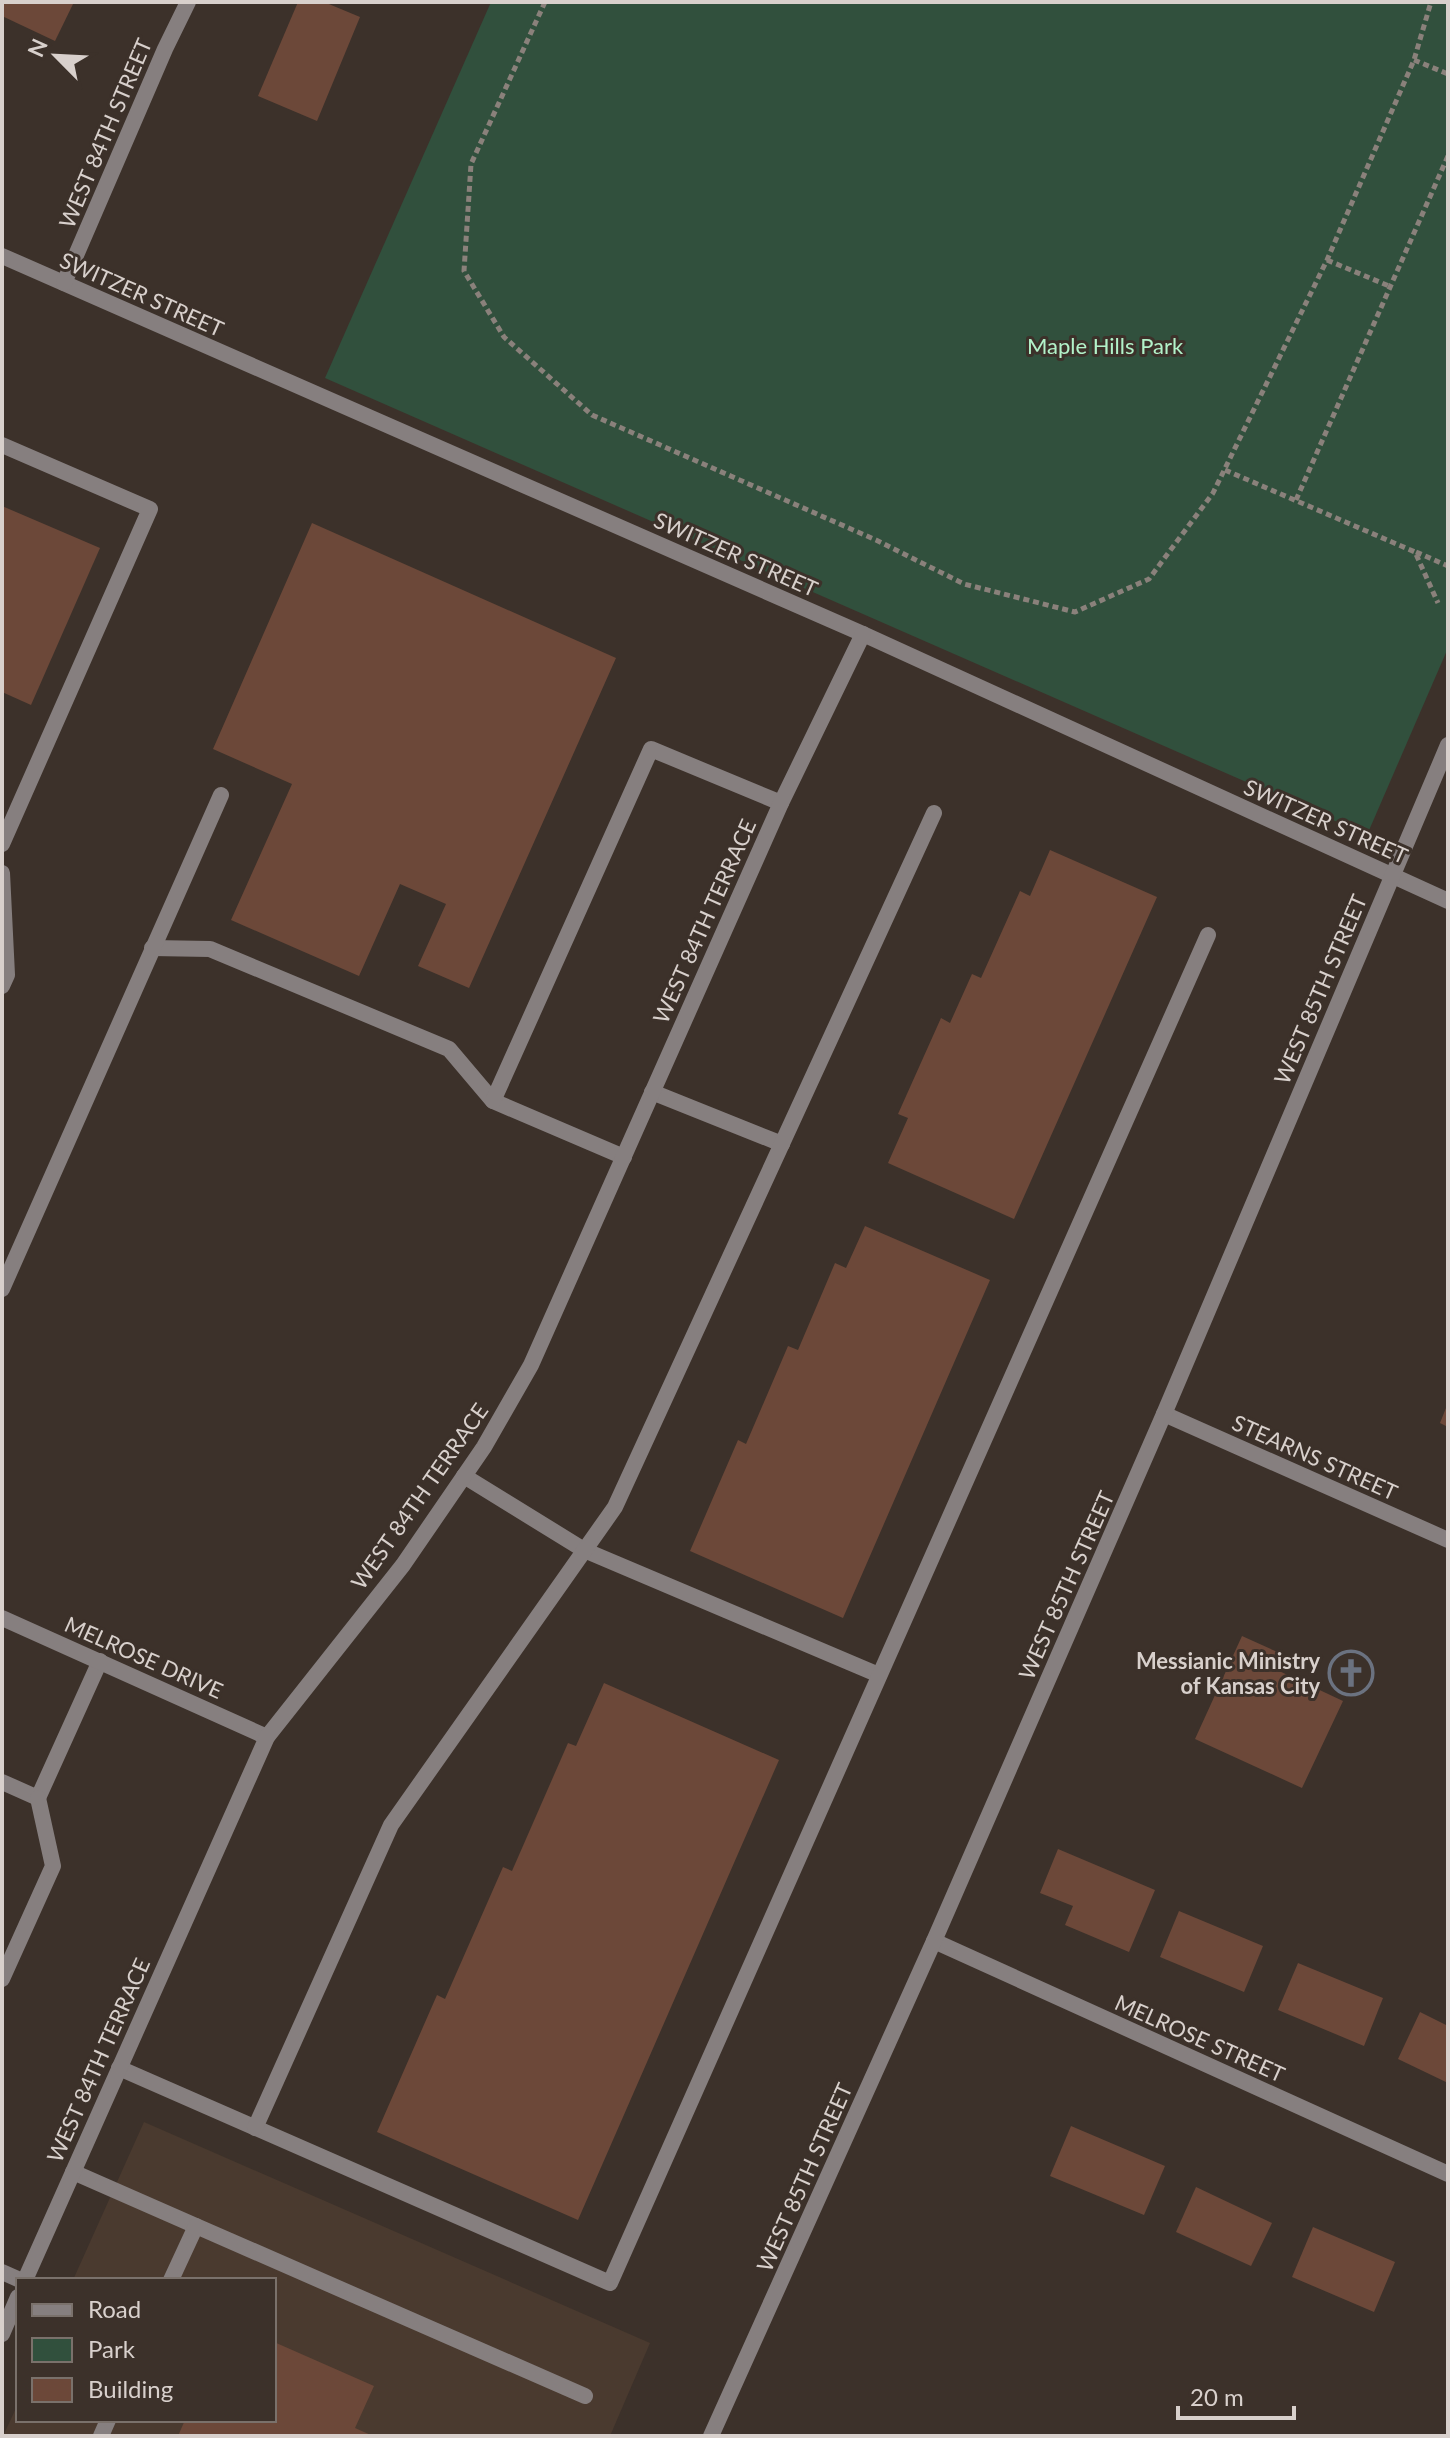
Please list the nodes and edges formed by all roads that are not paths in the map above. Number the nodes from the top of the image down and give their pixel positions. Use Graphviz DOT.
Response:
graph roads {
  1 [pos="188,2"];
  2 [pos="2,256"];
  3 [pos="64,283"];
  4 [pos="2,445"];
  5 [pos="863,634"];
  6 [pos="1448,745"];
  7 [pos="221,795"];
  8 [pos="781,803"];
  9 [pos="934,813"];
  10 [pos="2,844"];
  11 [pos="2,873"];
  12 [pos="1392,876"];
  13 [pos="1448,901"];
  14 [pos="1208,935"];
  15 [pos="152,948"];
  16 [pos="2,986"];
  17 [pos="652,1092"];
  18 [pos="493,1101"];
  19 [pos="782,1144"];
  20 [pos="624,1157"];
  21 [pos="2,1289"];
  22 [pos="1164,1414"];
  23 [pos="464,1476"];
  24 [pos="1448,1540"];
  25 [pos="584,1550"];
  26 [pos="2,1618"];
  27 [pos="100,1661"];
  28 [pos="879,1675"];
  29 [pos="267,1737"];
  30 [pos="2,1782"];
  31 [pos="38,1798"];
  32 [pos="934,1941"];
  33 [pos="2,1979"];
  34 [pos="119,2068"];
  35 [pos="255,2128"];
  36 [pos="73,2172"];
  37 [pos="1448,2174"];
  38 [pos="196,2226"];
  39 [pos="24,2278"];
  40 [pos="172,2278"];
  41 [pos="16,2302"];
  42 [pos="2,2334"];
  43 [pos="585,2396"];
  44 [pos="711,2436"];
  1 -- 3 [label="street, WEST 84TH STREET"];
  2 -- 3 [label="street, SWITZER STREET"];
  3 -- 5 [label="street, SWITZER STREET"];
  4 -- 10 [label="street"];
  5 -- 8 [label="street, WEST 84TH TERRACE"];
  5 -- 12 [label="street, SWITZER STREET"];
  6 -- 12 [label="street, WEST 85TH STREET"];
  7 -- 15 [label="street"];
  8 -- 17 [label="street, WEST 84TH TERRACE"];
  8 -- 18 [label="street"];
  9 -- 19 [label="street"];
  11 -- 16 [label="street"];
  12 -- 13 [label="street, SWITZER STREET"];
  12 -- 22 [label="street, WEST 85TH STREET"];
  14 -- 28 [label="street"];
  15 -- 18 [label="street"];
  15 -- 21 [label="street"];
  17 -- 19 [label="street"];
  17 -- 20 [label="street, WEST 84TH TERRACE"];
  18 -- 20 [label="street"];
  19 -- 25 [label="street"];
  20 -- 23 [label="street, WEST 84TH TERRACE"];
  22 -- 24 [label="street, STEARNS STREET"];
  22 -- 32 [label="street, WEST 85TH STREET"];
  23 -- 25 [label="street"];
  23 -- 29 [label="street, WEST 84TH TERRACE"];
  25 -- 28 [label="street"];
  25 -- 35 [label="street"];
  26 -- 27 [label="street, MELROSE DRIVE"];
  27 -- 29 [label="street, MELROSE DRIVE"];
  27 -- 31 [label="street"];
  28 -- 35 [label="street"];
  29 -- 34 [label="street, WEST 84TH TERRACE"];
  30 -- 31 [label="street"];
  31 -- 33 [label="street"];
  32 -- 37 [label="street, MELROSE STREET"];
  32 -- 44 [label="street, WEST 85TH STREET"];
  34 -- 35 [label="street"];
  34 -- 36 [label="street, WEST 84TH TERRACE"];
  36 -- 38 [label="street"];
  36 -- 39 [label="street, WEST 84TH TERRACE"];
  38 -- 40 [label="street"];
  38 -- 43 [label="street"];
  41 -- 42 [label="street"];
}
